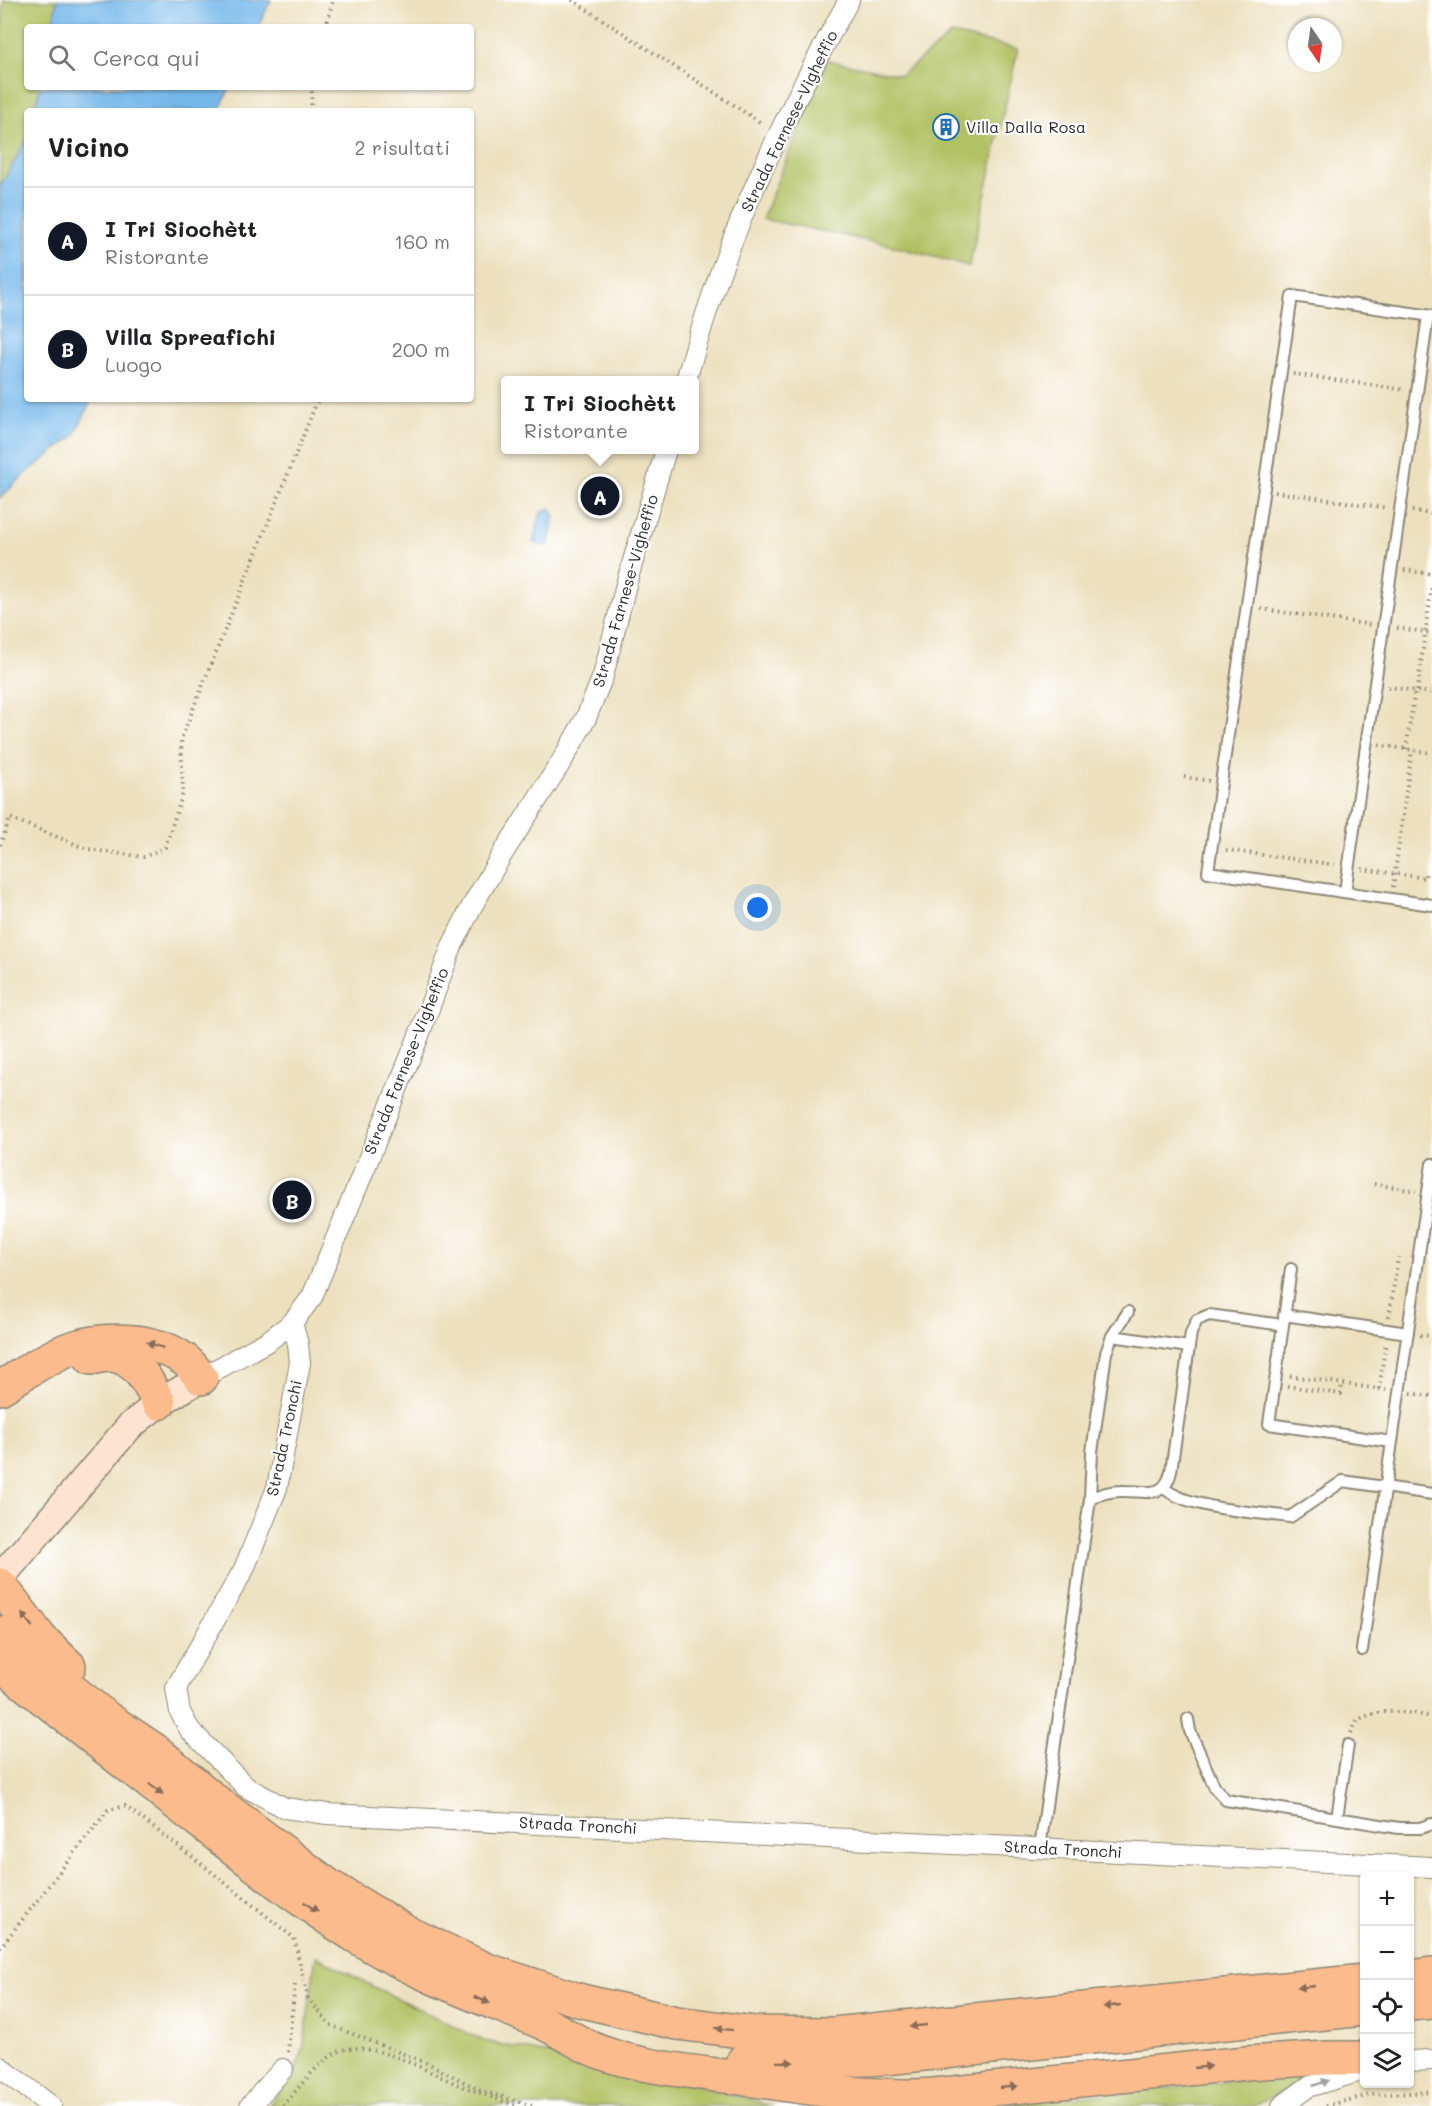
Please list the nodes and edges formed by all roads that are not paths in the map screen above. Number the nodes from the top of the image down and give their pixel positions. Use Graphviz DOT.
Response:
graph roads {
  1 [pos="849,0"];
  2 [pos="1430,316"];
  3 [pos="688,376"];
  4 [pos="665,454"];
  5 [pos="1345,892"];
  6 [pos="1432,905"];
  7 [pos="1432,1164"];
  8 [pos="1427,1238"];
  9 [pos="1291,1269"];
  10 [pos="1128,1312"];
  11 [pos="1284,1320"];
  12 [pos="292,1323"];
  13 [pos="1408,1333"];
  14 [pos="1112,1336"];
  15 [pos="1189,1347"];
  16 [pos="201,1378"];
  17 [pos="0,1388"];
  18 [pos="159,1403"];
  19 [pos="0,1413"];
  20 [pos="1392,1442"];
  21 [pos="1385,1487"];
  22 [pos="1164,1488"];
  23 [pos="1432,1494"];
  24 [pos="1090,1499"];
  25 [pos="4,1578"];
  26 [pos="0,1633"];
  27 [pos="1362,1650"];
  28 [pos="0,1664"];
  29 [pos="0,1686"];
  30 [pos="1188,1719"];
  31 [pos="1348,1745"];
  32 [pos="156,1751"];
  33 [pos="110,1753"];
  34 [pos="1338,1818"];
  35 [pos="1432,1824"];
  36 [pos="1040,1848"];
  37 [pos="1432,1867"];
  38 [pos="1432,1974"];
  39 [pos="1414,1976"];
  40 [pos="1360,1981"];
  41 [pos="1432,2002"];
  42 [pos="1414,2004"];
  43 [pos="1360,2010"];
  44 [pos="522,2015"];
  45 [pos="1360,2058"];
  46 [pos="1432,2060"];
  47 [pos="1414,2061"];
  48 [pos="0,2067"];
  49 [pos="283,2069"];
  50 [pos="1360,2072"];
  51 [pos="920,2096"];
  52 [pos="51,2106"];
  53 [pos="250,2106"];
  54 [pos="967,2106"];
  55 [pos="1282,2106"];
  1 -- 3 [label="street, Strada Farnese-Vigheffio"];
  2 -- 5 [label="lane"];
  2 -- 5 [label="lane"];
  4 -- 12 [label="street, Strada Farnese-Vigheffio"];
  5 -- 6 [label="lane"];
  7 -- 8 [label="lane"];
  8 -- 13 [label="lane"];
  9 -- 11 [label="lane"];
  10 -- 14 [label="lane"];
  11 -- 13 [label="lane"];
  11 -- 15 [label="lane"];
  11 -- 20 [label="lane"];
  12 -- 16 [label="street, Strada Farnese-Vigheffio"];
  12 -- 36 [label="street, Strada Tronchi"];
  13 -- 20 [label="lane"];
  14 -- 15 [label="lane"];
  14 -- 24 [label="lane"];
  15 -- 22 [label="lane"];
  16 -- 17 [label="highway, one-way"];
  16 -- 18 [label="street, Strada Farnese-Vigheffio"];
  18 -- 19 [label="highway"];
  18 -- 25 [label="street, Strada Farnese-Vigheffio"];
  20 -- 21 [label="lane"];
  21 -- 22 [label="lane"];
  21 -- 23 [label="lane"];
  21 -- 27 [label="lane"];
  22 -- 24 [label="lane"];
  24 -- 36 [label="lane"];
  32 -- 25 [label="highway, one-way"];
  26 -- 32 [label="highway"];
  28 -- 33 [label="highway"];
  29 -- 33 [label="highway"];
  30 -- 34 [label="lane"];
  31 -- 34 [label="lane"];
  40 -- 32 [label="highway, one-way"];
  33 -- 44 [label="highway, one-way"];
  34 -- 35 [label="lane"];
  36 -- 37 [label="street, Strada Tronchi"];
  38 -- 39 [label="highway"];
  41 -- 42 [label="highway"];
  44 -- 43 [label="highway, one-way"];
  44 -- 51 [label="highway"];
  51 -- 45 [label="highway, one-way"];
  46 -- 47 [label="street"];
  48 -- 52 [label="street"];
  49 -- 53 [label="street"];
  55 -- 50 [label="street, one-way"];
  51 -- 54 [label="street"];
}
